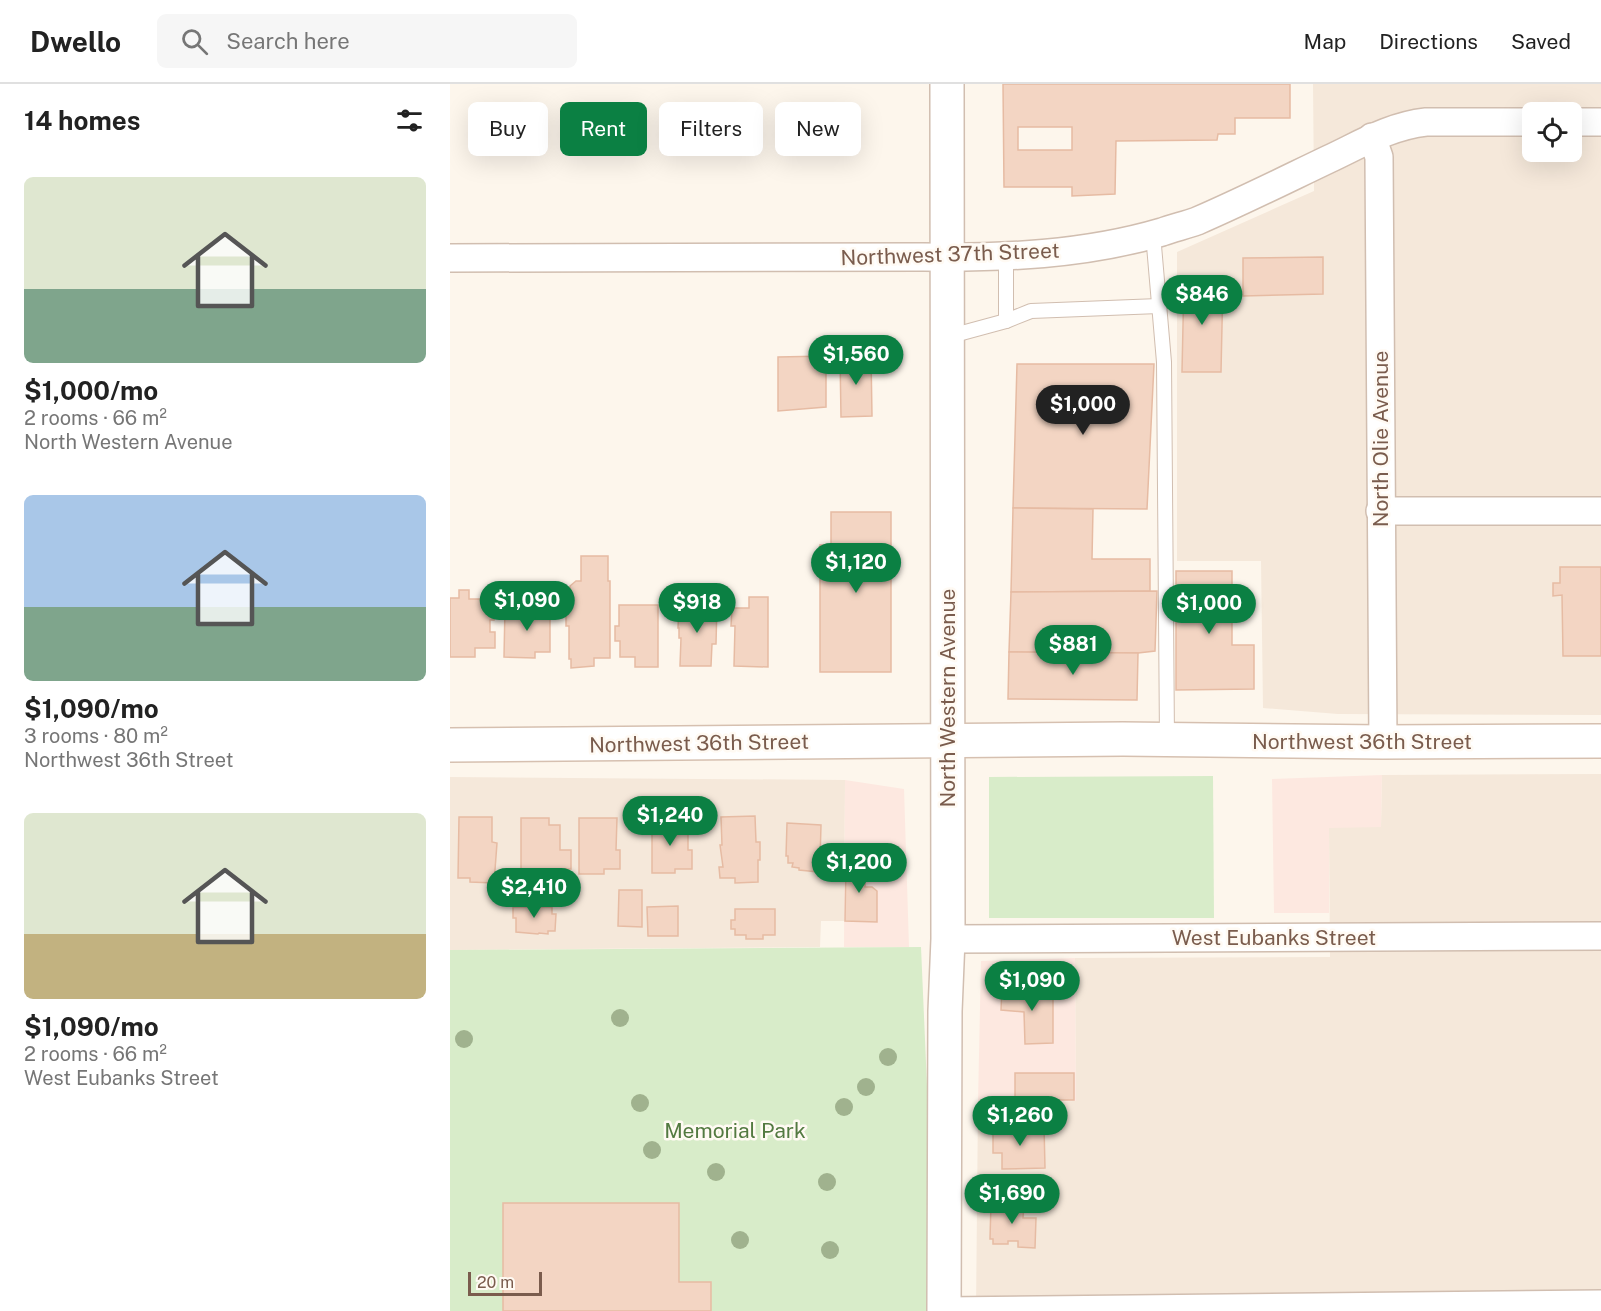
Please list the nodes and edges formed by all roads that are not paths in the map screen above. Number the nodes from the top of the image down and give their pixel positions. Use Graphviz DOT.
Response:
graph roads {
  1 [pos="947,84"];
  2 [pos="1522,122"];
  3 [pos="1582,122"];
  4 [pos="1601,122"];
  5 [pos="1372,137"];
  6 [pos="1153,234"];
  7 [pos="1006,256"];
  8 [pos="946,257"];
  9 [pos="450,258"];
  10 [pos="1159,306"];
  11 [pos="1006,321"];
  12 [pos="946,337"];
  13 [pos="1380,510"];
  14 [pos="1601,510"];
  15 [pos="947,740"];
  16 [pos="1167,740"];
  17 [pos="1601,741"];
  18 [pos="1383,742"];
  19 [pos="450,745"];
  20 [pos="1601,936"];
  21 [pos="948,939"];
  22 [pos="1601,1304"];
  23 [pos="944,1311"];
  1 -- 8 [label="street, North Western Avenue"];
  2 -- 5 [label="street, Northwest 37th Street"];
  3 -- 4 [label="street"];
  5 -- 6 [label="street, Northwest 37th Street"];
  5 -- 13 [label="street, North Olie Avenue"];
  6 -- 7 [label="street, Northwest 37th Street"];
  6 -- 10 [label="lane"];
  7 -- 8 [label="street, Northwest 37th Street"];
  7 -- 11 [label="lane"];
  8 -- 9 [label="street, Northwest 37th Street"];
  8 -- 12 [label="street, North Western Avenue"];
  10 -- 11 [label="lane"];
  10 -- 16 [label="lane"];
  11 -- 12 [label="lane"];
  12 -- 15 [label="street, North Western Avenue"];
  13 -- 14 [label="street"];
  13 -- 18 [label="street, North Olie Avenue"];
  15 -- 16 [label="street, Northwest 36th Street"];
  15 -- 19 [label="street, Northwest 36th Street"];
  15 -- 21 [label="street, North Western Avenue"];
  16 -- 18 [label="street, Northwest 36th Street"];
  17 -- 18 [label="street, Northwest 36th Street"];
  20 -- 21 [label="street, West Eubanks Street"];
  21 -- 23 [label="street, North Western Avenue"];
  22 -- 23 [label="street"];
}
